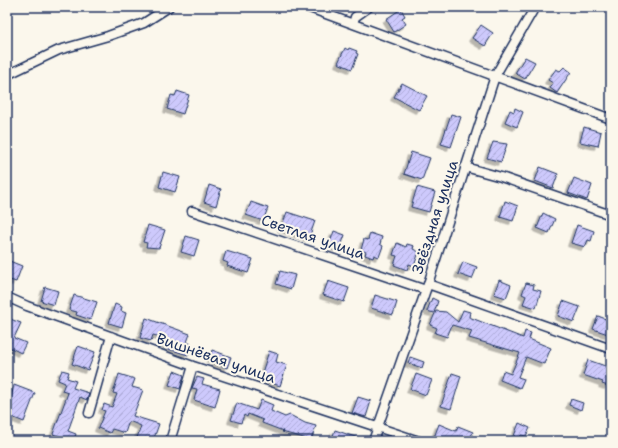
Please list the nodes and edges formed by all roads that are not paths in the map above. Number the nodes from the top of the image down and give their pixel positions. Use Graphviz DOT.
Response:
graph roads {
  1 [pos="169,7"];
  2 [pos="307,7"];
  3 [pos="369,7"];
  4 [pos="535,7"];
  5 [pos="353,24"];
  6 [pos="7,75"];
  7 [pos="495,76"];
  8 [pos="611,119"];
  9 [pos="465,167"];
  10 [pos="192,211"];
  11 [pos="611,216"];
  12 [pos="427,287"];
  13 [pos="7,297"];
  14 [pos="111,336"];
  15 [pos="611,349"];
  16 [pos="193,366"];
  17 [pos="89,413"];
  18 [pos="379,427"];
  19 [pos="170,441"];
  20 [pos="374,441"];
  21 [pos="419,441"];
  1 -- 6 [label="street"];
  2 -- 5 [label="street"];
  3 -- 5 [label="street"];
  4 -- 7 [label="street, Звёздная улица"];
  5 -- 7 [label="street"];
  7 -- 8 [label="street"];
  7 -- 9 [label="street, Звёздная улица"];
  9 -- 11 [label="street"];
  9 -- 12 [label="street, Звёздная улица"];
  10 -- 12 [label="street, Светлая улица"];
  12 -- 15 [label="street, Светлая улица"];
  12 -- 18 [label="street, Звёздная улица"];
  13 -- 14 [label="street, Вишнёвая улица"];
  14 -- 16 [label="street, Вишнёвая улица"];
  14 -- 17 [label="street"];
  16 -- 18 [label="street, Вишнёвая улица"];
  16 -- 19 [label="street"];
  18 -- 20 [label="street, Звёздная улица"];
  18 -- 21 [label="street, Вишнёвая улица"];
}
